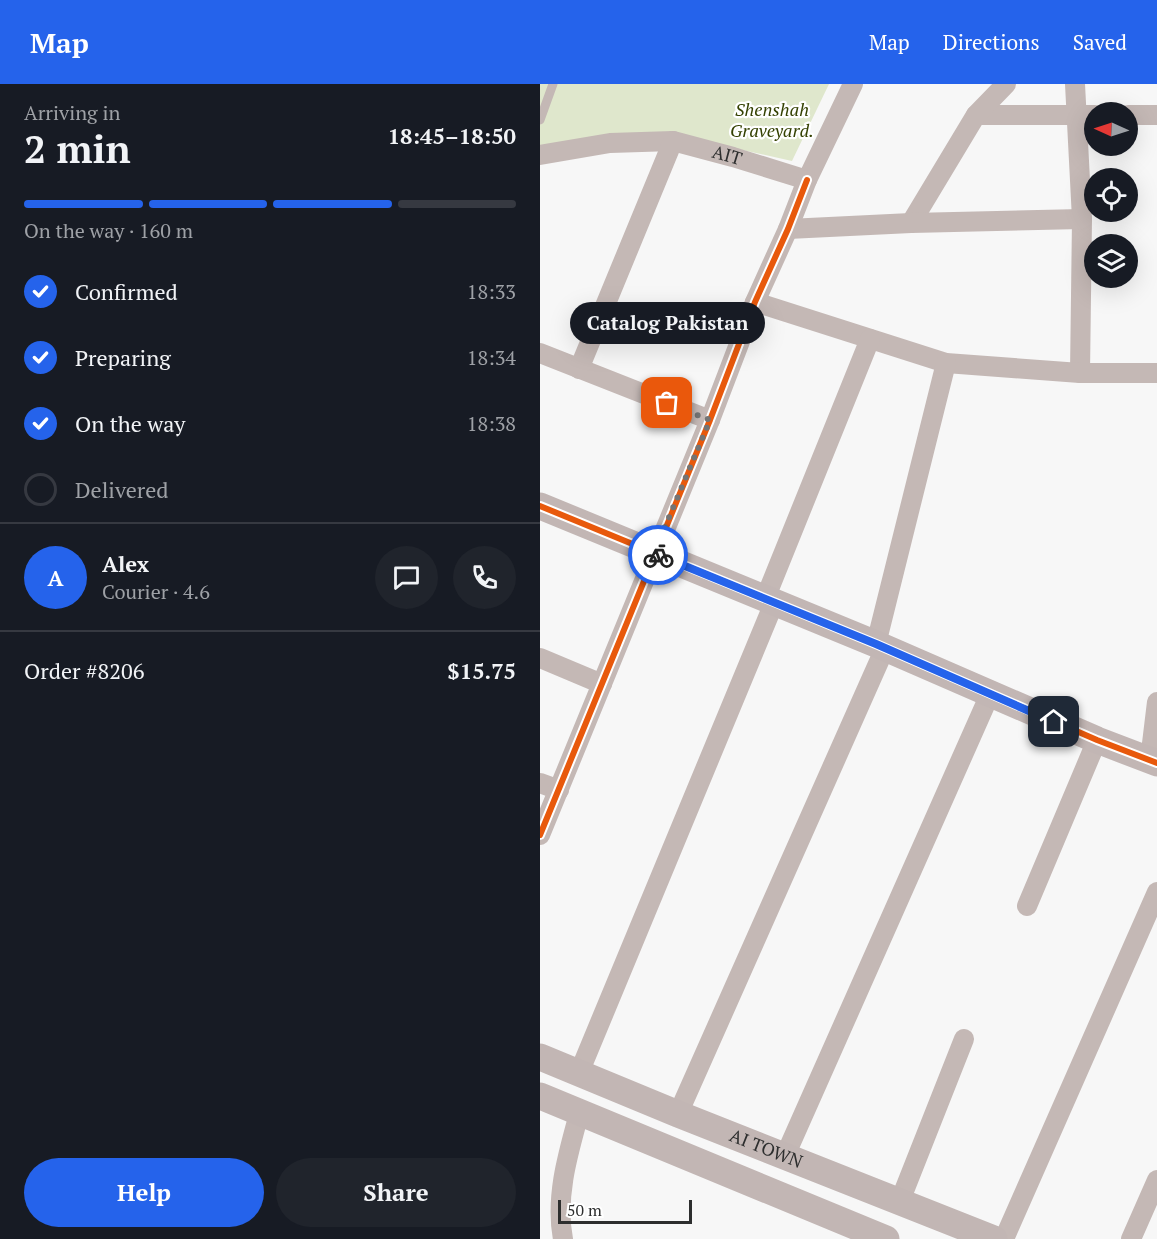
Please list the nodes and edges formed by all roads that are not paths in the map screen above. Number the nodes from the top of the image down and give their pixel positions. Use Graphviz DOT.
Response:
graph roads {
  1 [pos="554,84"];
  2 [pos="853,84"];
  3 [pos="1006,84"];
  4 [pos="1075,84"];
  5 [pos="1084,109"];
  6 [pos="976,115"];
  7 [pos="1084,115"];
  8 [pos="1138,115"];
  9 [pos="1157,115"];
  10 [pos="540,120"];
  11 [pos="673,141"];
  12 [pos="540,155"];
  13 [pos="1084,156"];
  14 [pos="807,180"];
  15 [pos="1082,219"];
  16 [pos="911,223"];
  17 [pos="788,229"];
  18 [pos="755,302"];
  19 [pos="870,339"];
  20 [pos="540,354"];
  21 [pos="946,363"];
  22 [pos="579,369"];
  23 [pos="1080,373"];
  24 [pos="1157,373"];
  25 [pos="710,420"];
  26 [pos="540,506"];
  27 [pos="654,553"];
  28 [pos="770,601"];
  29 [pos="881,646"];
  30 [pos="540,658"];
  31 [pos="602,684"];
  32 [pos="990,694"];
  33 [pos="1157,702"];
  34 [pos="1097,740"];
  35 [pos="1154,761"];
  36 [pos="540,783"];
  37 [pos="559,790"];
  38 [pos="540,835"];
  39 [pos="1157,892"];
  40 [pos="1027,906"];
  41 [pos="964,1039"];
  42 [pos="540,1057"];
  43 [pos="579,1072"];
  44 [pos="540,1096"];
  45 [pos="579,1114"];
  46 [pos="678,1114"];
  47 [pos="785,1156"];
  48 [pos="1157,1180"];
  49 [pos="900,1201"];
  50 [pos="563,1239"];
  51 [pos="886,1239"];
  52 [pos="994,1239"];
  53 [pos="1004,1239"];
  54 [pos="1131,1239"];
  1 -- 10 [label="lane"];
  2 -- 14 [label="street"];
  3 -- 6 [label="street"];
  4 -- 5 [label="street"];
  6 -- 7 [label="street"];
  6 -- 16 [label="street"];
  8 -- 9 [label="street"];
  11 -- 12 [label="street, AIT"];
  11 -- 14 [label="street, AIT"];
  11 -- 22 [label="street"];
  13 -- 15 [label="street"];
  14 -- 17 [label="street"];
  15 -- 16 [label="street"];
  15 -- 23 [label="street"];
  16 -- 17 [label="street"];
  17 -- 18 [label="street"];
  18 -- 19 [label="street"];
  18 -- 25 [label="street"];
  19 -- 21 [label="street"];
  19 -- 28 [label="street"];
  20 -- 22 [label="street"];
  21 -- 23 [label="street"];
  21 -- 29 [label="street"];
  22 -- 25 [label="street"];
  23 -- 24 [label="street"];
  25 -- 27 [label="street"];
  26 -- 27 [label="street"];
  27 -- 28 [label="street"];
  27 -- 31 [label="street"];
  28 -- 29 [label="street"];
  28 -- 43 [label="street"];
  29 -- 32 [label="street"];
  29 -- 46 [label="street"];
  30 -- 31 [label="street"];
  31 -- 37 [label="street"];
  32 -- 34 [label="street"];
  32 -- 47 [label="street"];
  33 -- 35 [label="street"];
  34 -- 35 [label="street"];
  34 -- 40 [label="street"];
  36 -- 37 [label="street"];
  37 -- 38 [label="street"];
  39 -- 53 [label="street"];
  41 -- 49 [label="street"];
  42 -- 43 [label="street, AI TOWN"];
  43 -- 46 [label="street, AI TOWN"];
  44 -- 45 [label="street"];
  45 -- 50 [label="street"];
  45 -- 51 [label="street"];
  46 -- 47 [label="street, AI TOWN"];
  47 -- 49 [label="street, AI TOWN"];
  48 -- 54 [label="street"];
  49 -- 52 [label="street, AI TOWN"];
}
